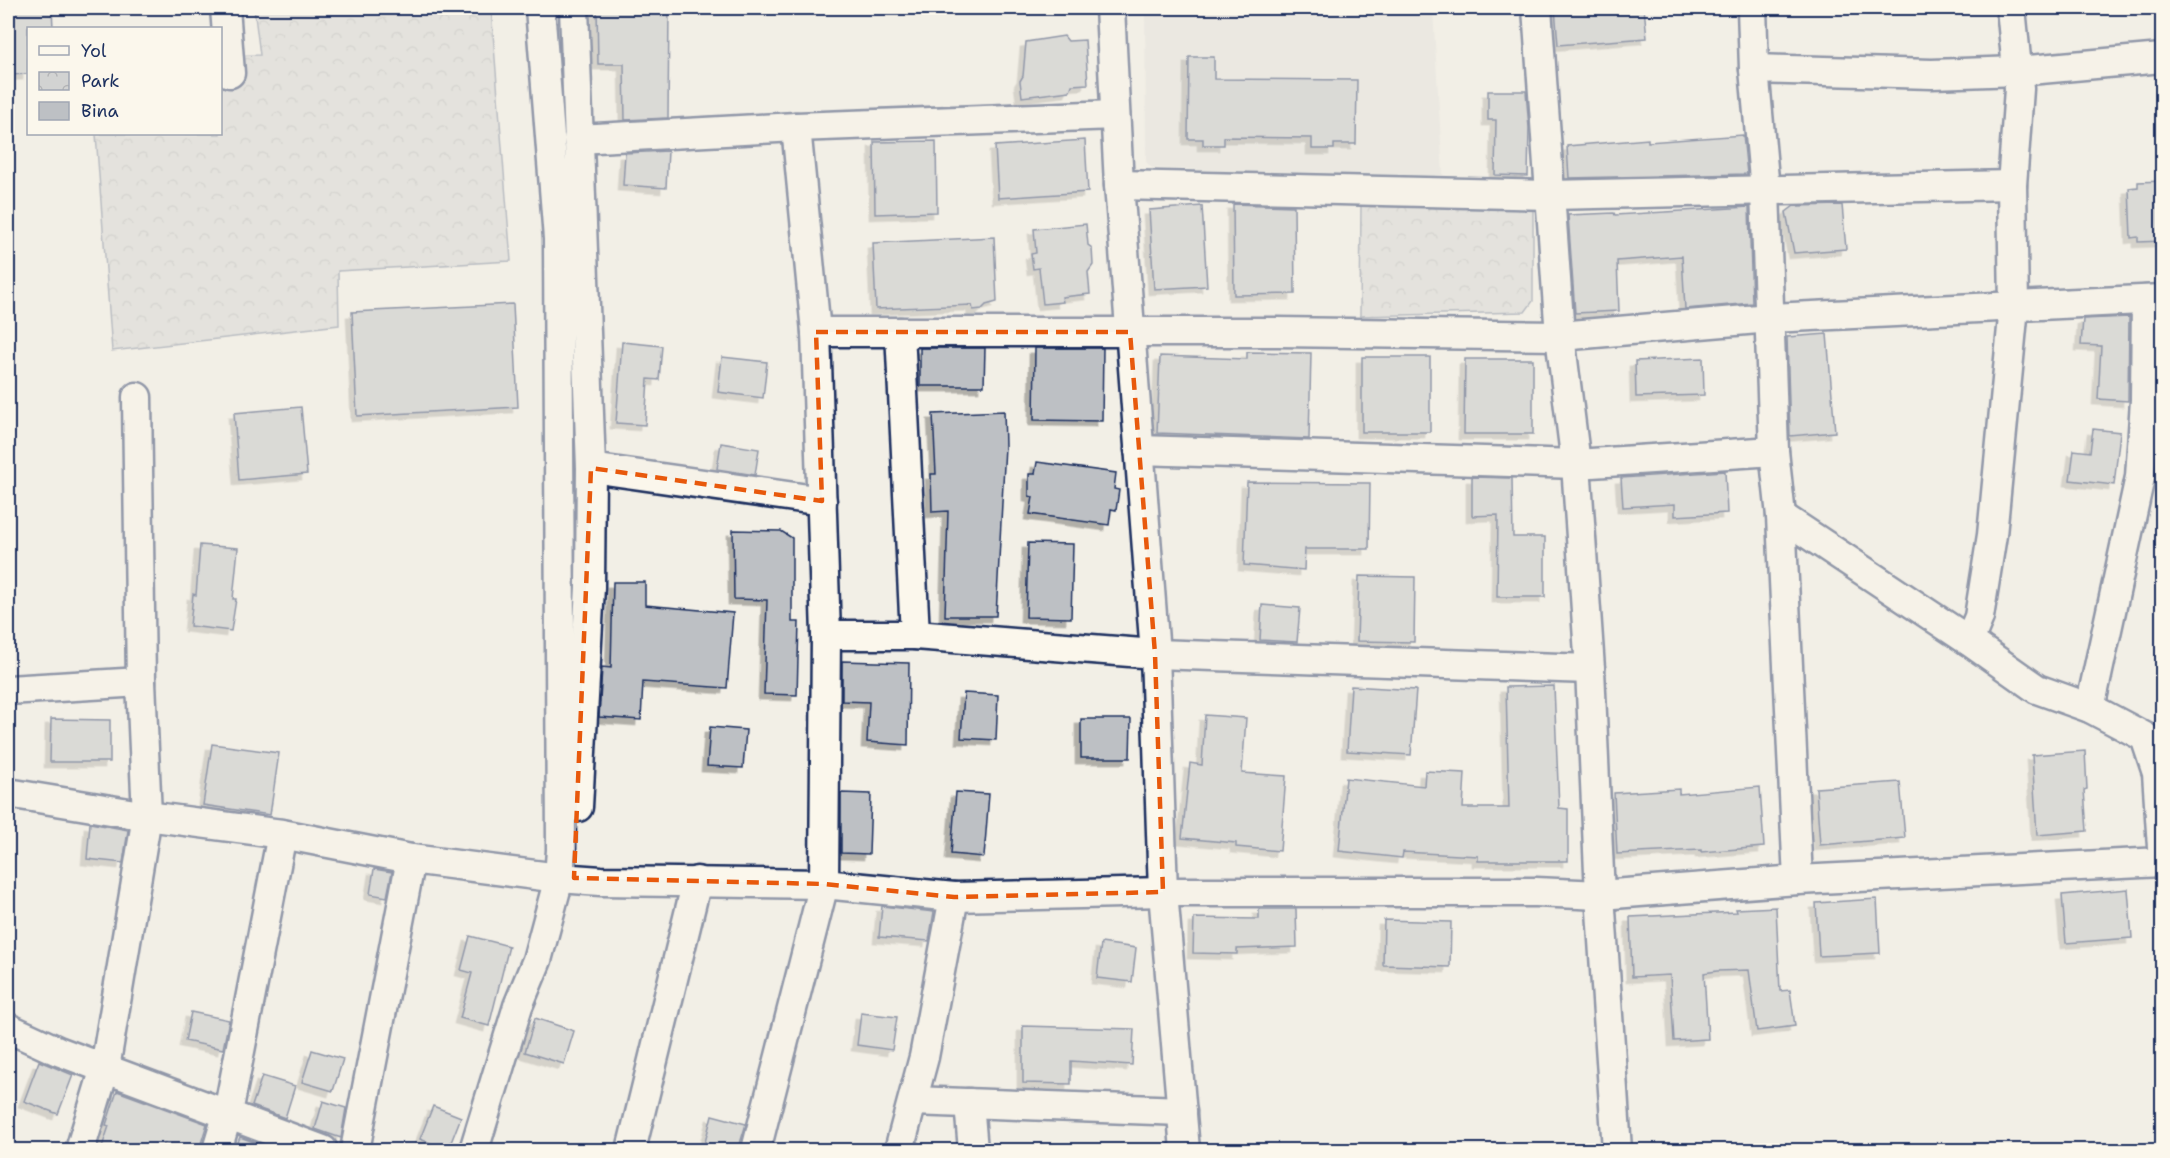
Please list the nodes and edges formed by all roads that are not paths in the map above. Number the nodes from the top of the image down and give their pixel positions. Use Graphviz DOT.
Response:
graph roads {
  1 [pos="225,8"];
  2 [pos="540,8"];
  3 [pos="574,8"];
  4 [pos="1110,8"];
  5 [pos="1537,8"];
  6 [pos="1752,8"];
  7 [pos="2011,8"];
  8 [pos="2163,58"];
  9 [pos="1754,69"];
  10 [pos="2018,71"];
  11 [pos="230,73"];
  12 [pos="1115,115"];
  13 [pos="796,127"];
  14 [pos="578,139"];
  15 [pos="1119,185"];
  16 [pos="2012,185"];
  17 [pos="1765,190"];
  18 [pos="1550,195"];
  19 [pos="2154,300"];
  20 [pos="2014,307"];
  21 [pos="1770,318"];
  22 [pos="816,332"];
  23 [pos="900,332"];
  24 [pos="1130,332"];
  25 [pos="1560,336"];
  26 [pos="137,398"];
  27 [pos="2153,424"];
  28 [pos="1139,450"];
  29 [pos="1774,451"];
  30 [pos="1576,464"];
  31 [pos="591,468"];
  32 [pos="822,501"];
  33 [pos="1781,516"];
  34 [pos="826,635"];
  35 [pos="915,635"];
  36 [pos="1969,641"];
  37 [pos="1155,654"];
  38 [pos="1590,669"];
  39 [pos="141,682"];
  40 [pos="8,690"];
  41 [pos="2090,708"];
  42 [pos="8,793"];
  43 [pos="147,816"];
  44 [pos="282,834"];
  45 [pos="2163,847"];
  46 [pos="411,859"];
  47 [pos="2163,861"];
  48 [pos="567,878"];
  49 [pos="1798,880"];
  50 [pos="697,881"];
  51 [pos="824,884"];
  52 [pos="1163,892"];
  53 [pos="1600,895"];
  54 [pos="954,897"];
  55 [pos="8,1028"];
  56 [pos="105,1068"];
  57 [pos="913,1101"];
  58 [pos="969,1103"];
  59 [pos="1182,1111"];
  60 [pos="228,1113"];
  61 [pos="80,1150"];
  62 [pos="217,1150"];
  63 [pos="323,1150"];
  64 [pos="355,1150"];
  65 [pos="474,1150"];
  66 [pos="631,1150"];
  67 [pos="756,1150"];
  68 [pos="899,1150"];
  69 [pos="973,1150"];
  70 [pos="1185,1150"];
  71 [pos="1617,1150"];
  1 -- 11 [label="street"];
  2 -- 48 [label="street"];
  3 -- 14 [label="street"];
  4 -- 12 [label="street"];
  5 -- 18 [label="street"];
  6 -- 9 [label="street"];
  7 -- 10 [label="street"];
  8 -- 10 [label="street"];
  9 -- 10 [label="street"];
  9 -- 17 [label="street"];
  10 -- 16 [label="street"];
  12 -- 13 [label="street"];
  12 -- 15 [label="street"];
  13 -- 14 [label="street"];
  13 -- 22 [label="street"];
  14 -- 31 [label="street"];
  15 -- 18 [label="street"];
  15 -- 24 [label="street"];
  16 -- 17 [label="street"];
  16 -- 20 [label="street"];
  17 -- 18 [label="street"];
  17 -- 21 [label="street"];
  18 -- 25 [label="street"];
  19 -- 20 [label="street"];
  19 -- 27 [label="street"];
  20 -- 21 [label="street"];
  20 -- 36 [label="street"];
  21 -- 25 [label="street"];
  21 -- 29 [label="street"];
  22 -- 23 [label="street"];
  22 -- 32 [label="street"];
  23 -- 24 [label="street"];
  23 -- 35 [label="street"];
  24 -- 25 [label="street"];
  24 -- 28 [label="street"];
  25 -- 30 [label="street"];
  26 -- 39 [label="street"];
  27 -- 41 [label="street"];
  28 -- 30 [label="street"];
  28 -- 37 [label="street"];
  29 -- 30 [label="street"];
  29 -- 33 [label="street"];
  30 -- 38 [label="street"];
  31 -- 32 [label="street"];
  31 -- 48 [label="street"];
  32 -- 34 [label="street"];
  33 -- 36 [label="street"];
  33 -- 49 [label="street"];
  34 -- 35 [label="street"];
  34 -- 51 [label="street"];
  35 -- 37 [label="street"];
  36 -- 41 [label="street"];
  37 -- 38 [label="street"];
  37 -- 52 [label="street"];
  38 -- 53 [label="street"];
  39 -- 40 [label="street"];
  39 -- 43 [label="street"];
  41 -- 45 [label="street"];
  42 -- 43 [label="street"];
  43 -- 44 [label="street"];
  43 -- 56 [label="street"];
  44 -- 46 [label="street"];
  44 -- 60 [label="street"];
  46 -- 48 [label="street"];
  46 -- 64 [label="street"];
  47 -- 49 [label="street"];
  48 -- 50 [label="street"];
  48 -- 65 [label="street"];
  49 -- 53 [label="street"];
  50 -- 51 [label="street"];
  50 -- 66 [label="street"];
  51 -- 54 [label="street"];
  51 -- 67 [label="street"];
  52 -- 53 [label="street"];
  52 -- 54 [label="street"];
  52 -- 59 [label="street"];
  53 -- 71 [label="street"];
  54 -- 57 [label="street"];
  55 -- 56 [label="street"];
  56 -- 60 [label="street"];
  56 -- 61 [label="street"];
  57 -- 58 [label="street"];
  57 -- 68 [label="street"];
  58 -- 59 [label="street"];
  58 -- 69 [label="street"];
  59 -- 70 [label="street"];
  60 -- 62 [label="street"];
  60 -- 63 [label="street"];
}
